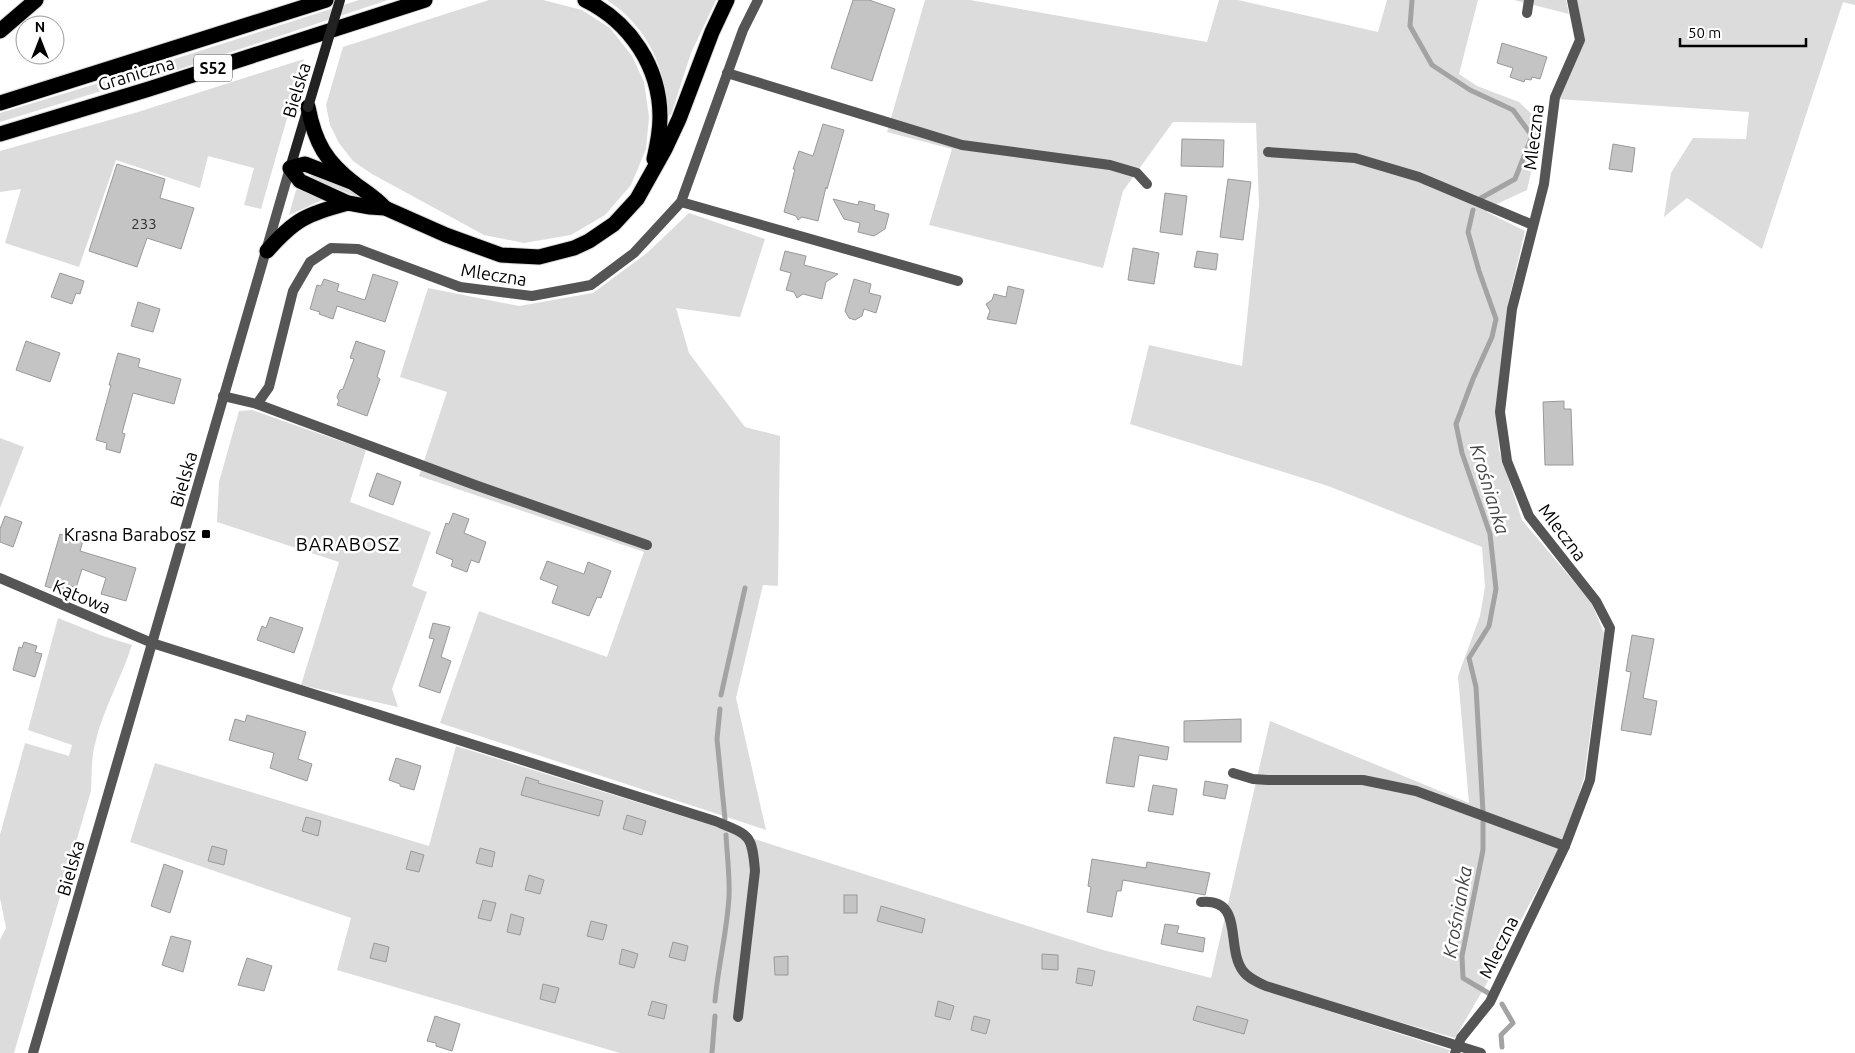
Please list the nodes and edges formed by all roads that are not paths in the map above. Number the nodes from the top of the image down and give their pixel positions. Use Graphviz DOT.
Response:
graph roads {
  1 [pos="36,0"];
  2 [pos="326,0"];
  3 [pos="340,0"];
  4 [pos="425,0"];
  5 [pos="585,0"];
  6 [pos="727,0"];
  7 [pos="758,0"];
  8 [pos="1529,0"];
  9 [pos="1572,0"];
  10 [pos="1527,12"];
  11 [pos="0,31"];
  12 [pos="727,73"];
  13 [pos="0,103"];
  14 [pos="308,108"];
  15 [pos="0,134"];
  16 [pos="1268,152"];
  17 [pos="290,168"];
  18 [pos="354,183"];
  19 [pos="1147,184"];
  20 [pos="645,187"];
  21 [pos="681,202"];
  22 [pos="348,203"];
  23 [pos="385,208"];
  24 [pos="1533,225"];
  25 [pos="267,251"];
  26 [pos="958,281"];
  27 [pos="223,396"];
  28 [pos="257,404"];
  29 [pos="647,545"];
  30 [pos="0,578"];
  31 [pos="152,643"];
  32 [pos="1233,774"];
  33 [pos="1566,846"];
  34 [pos="1201,902"];
  35 [pos="738,1017"];
  36 [pos="1456,1049"];
  37 [pos="33,1053"];
  38 [pos="1481,1053"];
  1 -- 11 [label="highway"];
  2 -- 13 [label="highway, Graniczna / S52"];
  3 -- 14 [label="main road, Bielska, bridge"];
  4 -- 15 [label="highway, Graniczna / S52"];
  5 -- 20 [label="highway"];
  6 -- 20 [label="highway"];
  7 -- 12 [label="street, Mleczna"];
  8 -- 10 [label="street"];
  9 -- 24 [label="street, Mleczna"];
  12 -- 19 [label="street"];
  12 -- 21 [label="street, Mleczna"];
  14 -- 17 [label="main road, Bielska"];
  14 -- 18 [label="highway"];
  16 -- 24 [label="street"];
  17 -- 18 [label="highway"];
  17 -- 22 [label="highway"];
  17 -- 25 [label="street, Bielska"];
  18 -- 23 [label="highway"];
  20 -- 23 [label="highway"];
  21 -- 26 [label="street"];
  21 -- 28 [label="street, Mleczna"];
  22 -- 23 [label="highway"];
  22 -- 25 [label="highway"];
  24 -- 33 [label="street, Mleczna"];
  25 -- 27 [label="street, Bielska"];
  27 -- 28 [label="street"];
  27 -- 31 [label="street, Bielska"];
  28 -- 29 [label="street"];
  30 -- 31 [label="street, Kątowa"];
  31 -- 35 [label="street, Kątowa"];
  31 -- 37 [label="street, Bielska"];
  32 -- 33 [label="street"];
  33 -- 36 [label="street, Mleczna"];
  34 -- 36 [label="street"];
  36 -- 38 [label="street"];
}
